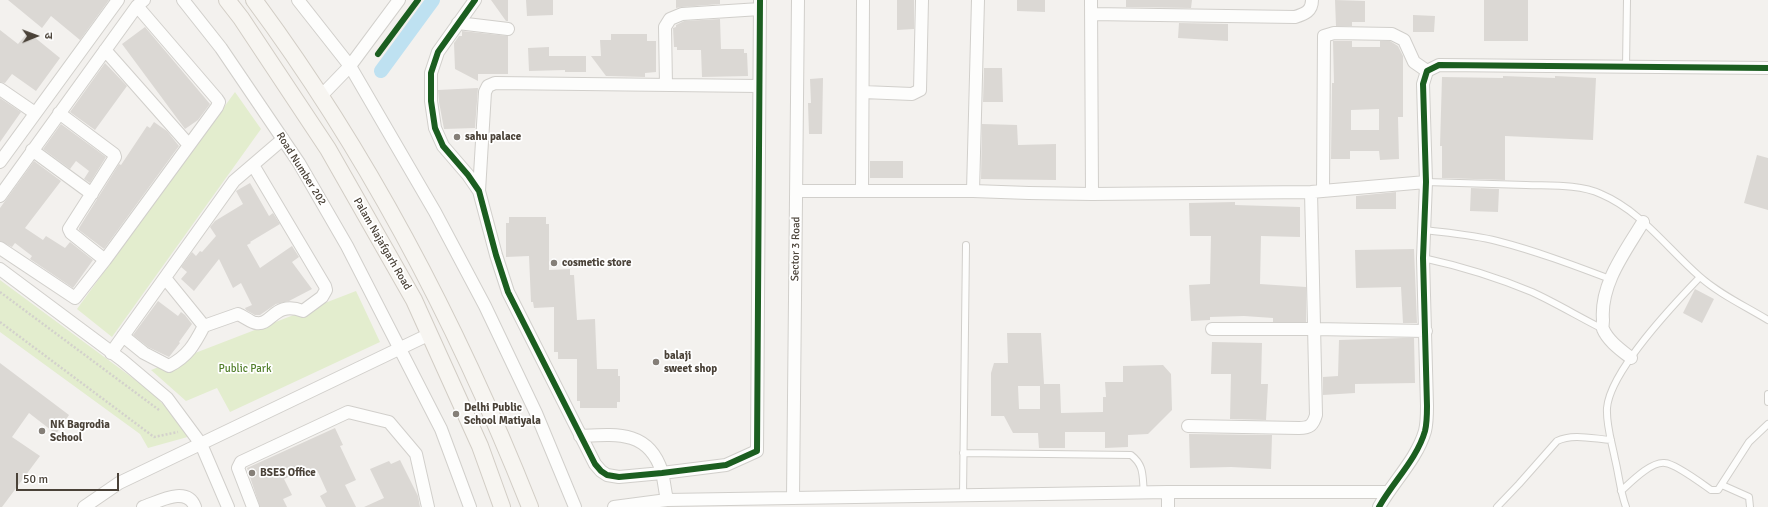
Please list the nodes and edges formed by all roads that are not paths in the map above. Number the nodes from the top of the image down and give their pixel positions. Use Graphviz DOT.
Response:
graph roads {
  1 [pos="118,0"];
  2 [pos="183,0"];
  3 [pos="227,0"];
  4 [pos="254,0"];
  5 [pos="298,0"];
  6 [pos="399,0"];
  7 [pos="475,0"];
  8 [pos="798,0"];
  9 [pos="863,0"];
  10 [pos="922,0"];
  11 [pos="978,0"];
  12 [pos="1092,0"];
  13 [pos="1312,0"];
  14 [pos="1627,0"];
  15 [pos="141,3"];
  16 [pos="760,4"];
  17 [pos="1091,14"];
  18 [pos="458,23"];
  19 [pos="508,29"];
  20 [pos="105,50"];
  21 [pos="350,66"];
  22 [pos="1626,67"];
  23 [pos="1768,68"];
  24 [pos="1427,71"];
  25 [pos="666,85"];
  26 [pos="759,86"];
  27 [pos="0,89"];
  28 [pos="863,92"];
  29 [pos="320,97"];
  30 [pos="35,113"];
  31 [pos="59,113"];
  32 [pos="283,139"];
  33 [pos="189,144"];
  34 [pos="32,150"];
  35 [pos="0,160"];
  36 [pos="254,165"];
  37 [pos="1426,182"];
  38 [pos="862,190"];
  39 [pos="973,190"];
  40 [pos="479,191"];
  41 [pos="796,191"];
  42 [pos="1324,191"];
  43 [pos="1311,192"];
  44 [pos="92,194"];
  45 [pos="1092,194"];
  46 [pos="0,196"];
  47 [pos="1643,222"];
  48 [pos="1424,230"];
  49 [pos="966,245"];
  50 [pos="0,248"];
  51 [pos="1423,258"];
  52 [pos="105,260"];
  53 [pos="0,268"];
  54 [pos="1700,277"];
  55 [pos="165,278"];
  56 [pos="1610,279"];
  57 [pos="1768,320"];
  58 [pos="204,326"];
  59 [pos="1314,328"];
  60 [pos="1212,329"];
  61 [pos="1603,329"];
  62 [pos="1426,331"];
  63 [pos="430,334"];
  64 [pos="123,336"];
  65 [pos="399,350"];
  66 [pos="112,353"];
  67 [pos="1631,358"];
  68 [pos="1768,394"];
  69 [pos="1768,402"];
  70 [pos="1768,424"];
  71 [pos="1188,426"];
  72 [pos="580,436"];
  73 [pos="1611,440"];
  74 [pos="201,444"];
  75 [pos="963,453"];
  76 [pos="662,473"];
  77 [pos="1722,485"];
  78 [pos="1621,491"];
  79 [pos="1168,492"];
  80 [pos="1387,492"];
  81 [pos="1144,493"];
  82 [pos="963,495"];
  83 [pos="793,498"];
  84 [pos="667,500"];
  85 [pos="467,506"];
  86 [pos="84,507"];
  87 [pos="143,507"];
  88 [pos="195,507"];
  89 [pos="228,507"];
  90 [pos="253,507"];
  91 [pos="428,507"];
  92 [pos="502,507"];
  93 [pos="530,507"];
  94 [pos="575,507"];
  95 [pos="614,507"];
  96 [pos="1168,507"];
  97 [pos="1378,507"];
  98 [pos="1497,507"];
  99 [pos="1626,507"];
  100 [pos="1750,507"];
  1 -- 30 [label="street"];
  2 -- 32 [label="street, Road Number 202"];
  3 -- 63 [label="main road, Palam Najafgarh Road"];
  4 -- 29 [label="main road, Palam Najafgarh Road"];
  5 -- 21 [label="street"];
  6 -- 21 [label="street"];
  7 -- 18 [label="street"];
  8 -- 41 [label="street, Sector 3 Road"];
  9 -- 28 [label="street"];
  10 -- 28 [label="street"];
  11 -- 39 [label="street"];
  12 -- 17 [label="street"];
  13 -- 17 [label="street"];
  14 -- 22 [label="lane"];
  15 -- 20 [label="street"];
  15 -- 33 [label="street"];
  16 -- 25 [label="street"];
  16 -- 26 [label="street"];
  17 -- 45 [label="street"];
  18 -- 19 [label="street"];
  18 -- 40 [label="street"];
  20 -- 31 [label="street"];
  20 -- 33 [label="street"];
  21 -- 29 [label="street"];
  21 -- 94 [label="street"];
  22 -- 23 [label="street"];
  22 -- 24 [label="street"];
  24 -- 37 [label="street"];
  24 -- 42 [label="street"];
  25 -- 26 [label="street"];
  25 -- 40 [label="street"];
  26 -- 76 [label="street"];
  27 -- 30 [label="street"];
  28 -- 38 [label="street"];
  29 -- 93 [label="main road, Palam Najafgarh Road"];
  30 -- 35 [label="street"];
  31 -- 34 [label="street"];
  31 -- 44 [label="street"];
  32 -- 36 [label="street"];
  32 -- 65 [label="street, Road Number 202"];
  33 -- 52 [label="street"];
  34 -- 44 [label="street"];
  34 -- 46 [label="street"];
  36 -- 55 [label="street"];
  36 -- 58 [label="street"];
  37 -- 42 [label="street"];
  37 -- 47 [label="lane"];
  37 -- 48 [label="street"];
  38 -- 39 [label="street"];
  38 -- 41 [label="street"];
  39 -- 45 [label="street"];
  40 -- 72 [label="street"];
  41 -- 83 [label="street, Sector 3 Road"];
  42 -- 43 [label="street"];
  43 -- 45 [label="street"];
  43 -- 59 [label="street"];
  44 -- 52 [label="street"];
  47 -- 54 [label="lane"];
  47 -- 56 [label="street"];
  48 -- 51 [label="street"];
  48 -- 56 [label="lane"];
  49 -- 75 [label="lane"];
  50 -- 52 [label="street"];
  51 -- 61 [label="lane"];
  51 -- 62 [label="street"];
  53 -- 66 [label="street"];
  54 -- 57 [label="lane"];
  54 -- 67 [label="lane"];
  55 -- 58 [label="street"];
  55 -- 64 [label="street"];
  56 -- 61 [label="street"];
  58 -- 64 [label="street"];
  59 -- 60 [label="street"];
  59 -- 62 [label="street"];
  59 -- 71 [label="street"];
  61 -- 67 [label="street"];
  62 -- 80 [label="street"];
  63 -- 65 [label="street"];
  63 -- 92 [label="main road, Palam Najafgarh Road"];
  64 -- 66 [label="street"];
  65 -- 74 [label="street"];
  65 -- 85 [label="street, Road Number 202"];
  66 -- 74 [label="street"];
  67 -- 73 [label="lane"];
  68 -- 69 [label="lane"];
  70 -- 77 [label="lane"];
  72 -- 76 [label="street"];
  72 -- 76 [label="street"];
  73 -- 78 [label="lane"];
  73 -- 98 [label="lane"];
  74 -- 86 [label="street"];
  74 -- 89 [label="street"];
  75 -- 81 [label="lane"];
  75 -- 82 [label="lane"];
  76 -- 84 [label="street"];
  77 -- 78 [label="lane"];
  77 -- 100 [label="lane"];
  78 -- 99 [label="lane"];
  79 -- 80 [label="street"];
  79 -- 81 [label="street"];
  79 -- 96 [label="street"];
  80 -- 97 [label="street"];
  81 -- 82 [label="street"];
  82 -- 83 [label="street"];
  83 -- 84 [label="street"];
  84 -- 95 [label="street"];
  87 -- 88 [label="street"];
  90 -- 91 [label="street"];
}
